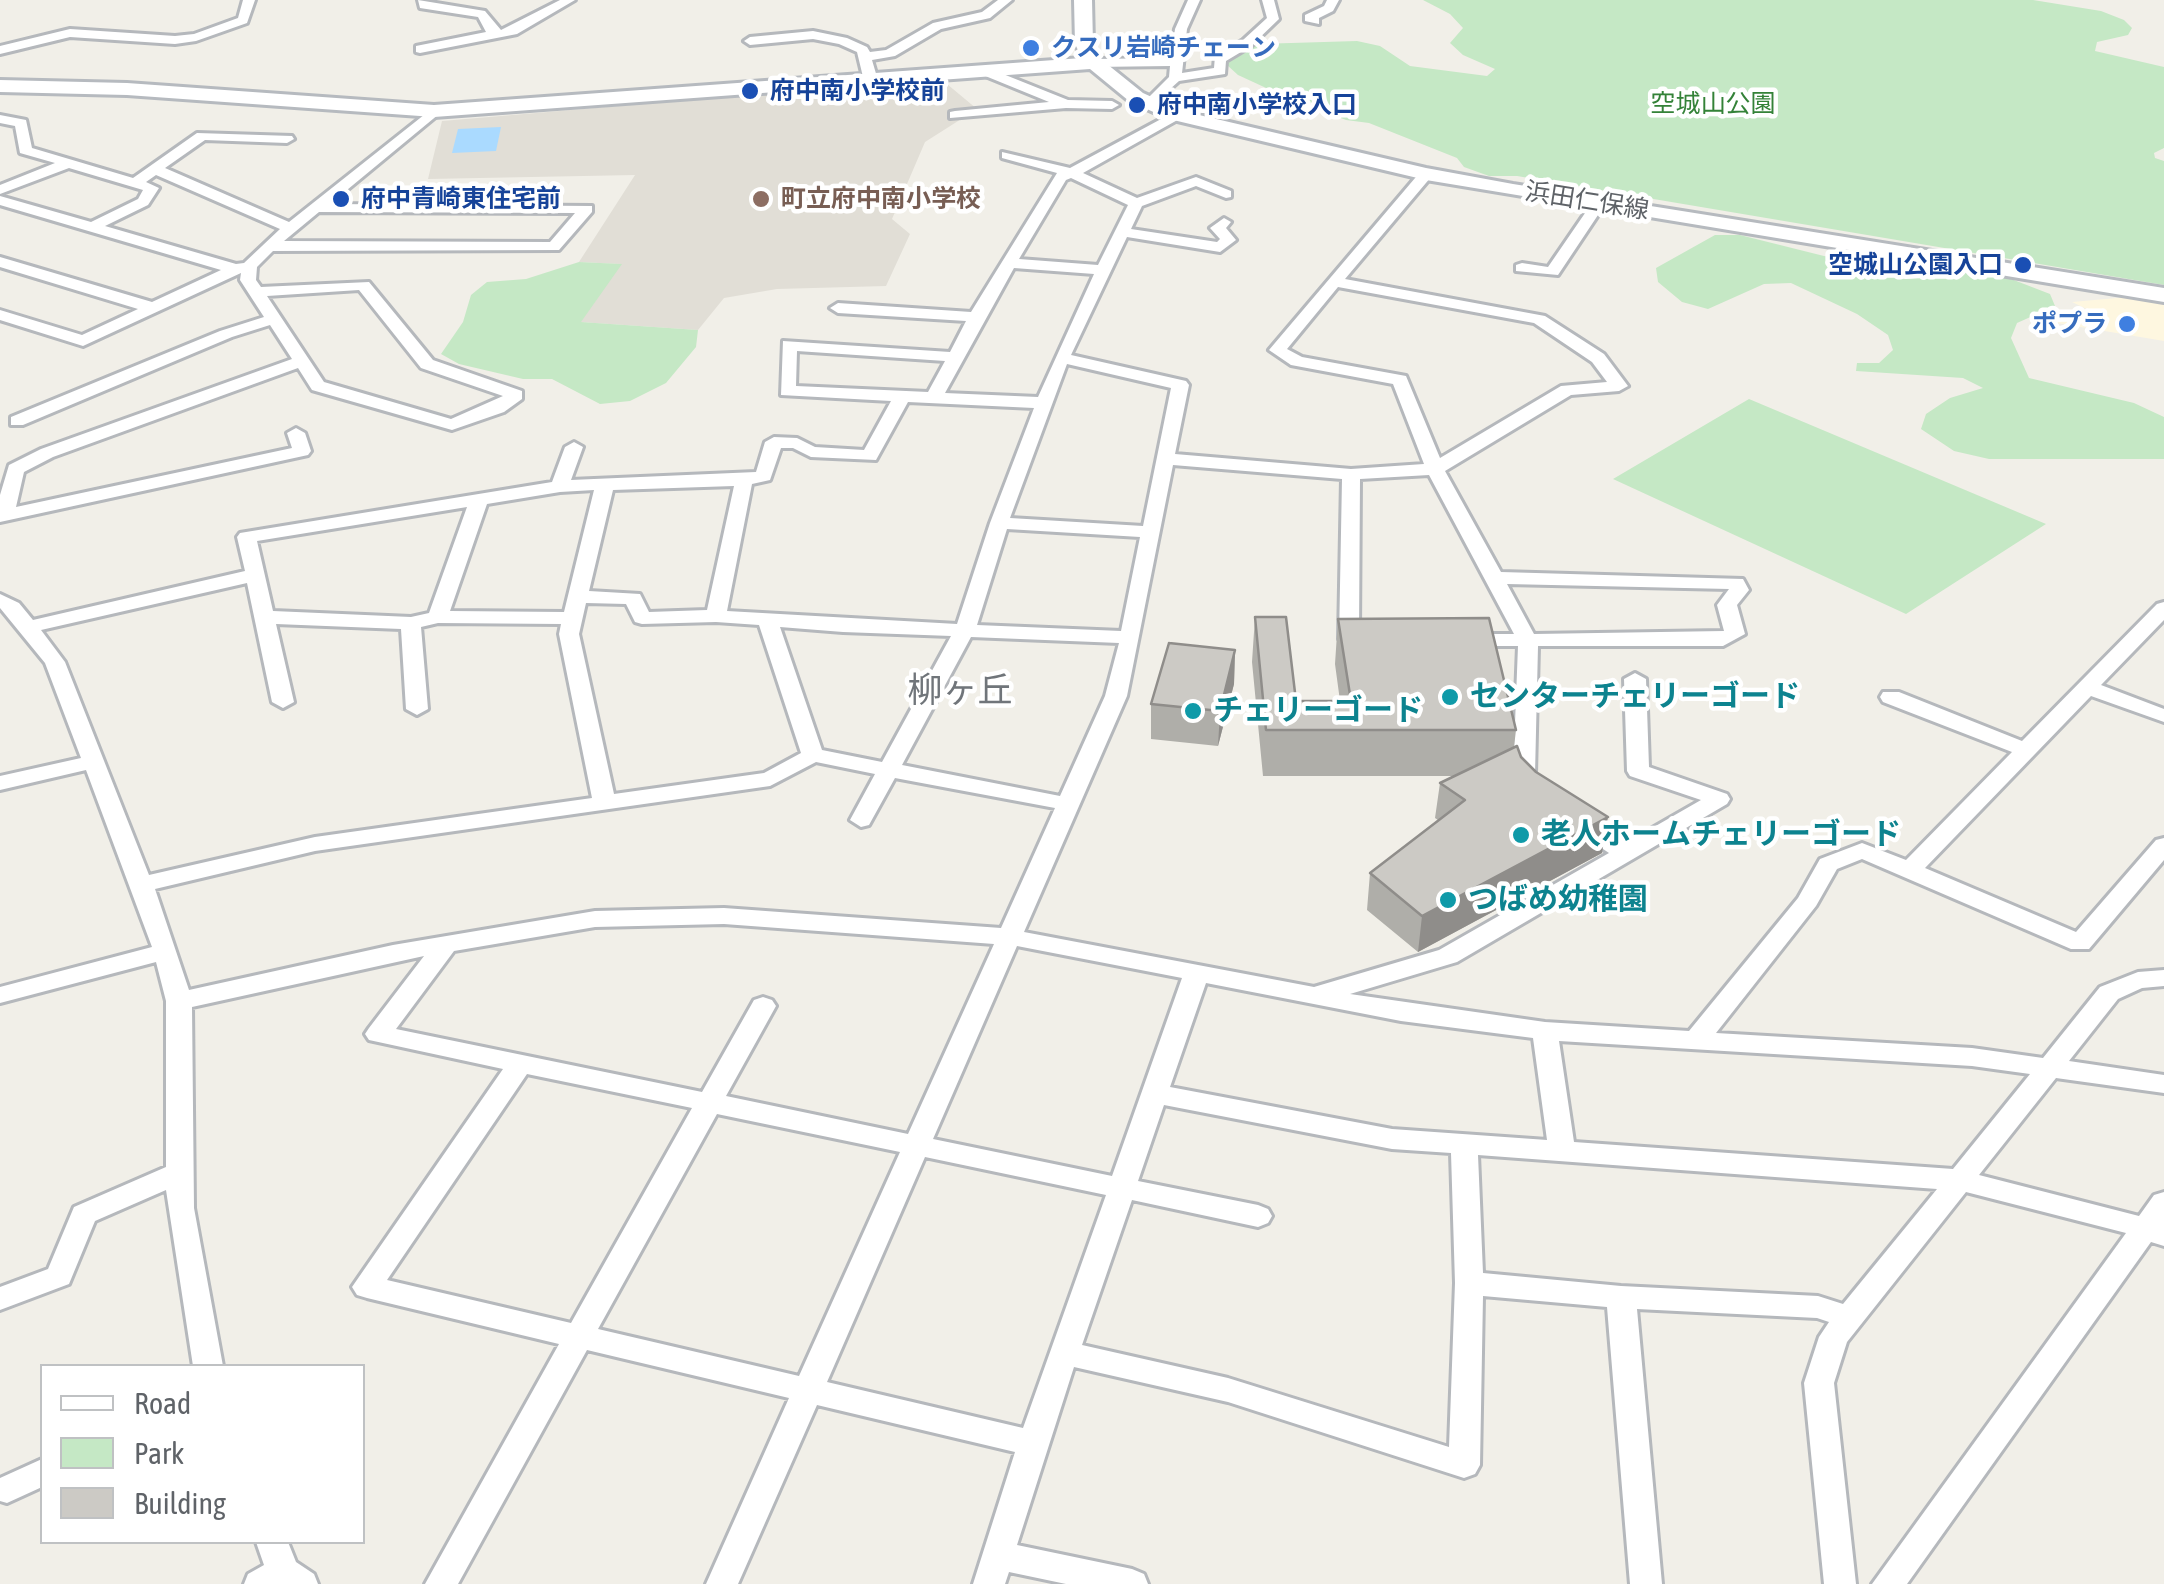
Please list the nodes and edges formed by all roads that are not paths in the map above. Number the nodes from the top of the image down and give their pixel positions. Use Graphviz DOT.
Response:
graph roads {
  1 [pos="249,0"];
  2 [pos="424,0"];
  3 [pos="569,0"];
  4 [pos="1006,0"];
  5 [pos="1083,0"];
  6 [pos="1194,0"];
  7 [pos="1268,0"];
  8 [pos="1333,0"];
  9 [pos="1315,21"];
  10 [pos="500,34"];
  11 [pos="750,41"];
  12 [pos="420,49"];
  13 [pos="0,50"];
  14 [pos="1179,62"];
  15 [pos="1094,64"];
  16 [pos="867,67"];
  17 [pos="983,70"];
  18 [pos="1175,78"];
  19 [pos="0,86"];
  20 [pos="1066,104"];
  21 [pos="1112,104"];
  22 [pos="1148,104"];
  23 [pos="434,112"];
  24 [pos="955,115"];
  25 [pos="1176,115"];
  26 [pos="0,118"];
  27 [pos="286,139"];
  28 [pos="1006,155"];
  29 [pos="66,164"];
  30 [pos="155,169"];
  31 [pos="1072,173"];
  32 [pos="1426,174"];
  33 [pos="135,183"];
  34 [pos="0,190"];
  35 [pos="1226,194"];
  36 [pos="0,200"];
  37 [pos="1599,203"];
  38 [pos="1136,204"];
  39 [pos="315,208"];
  40 [pos="1224,222"];
  41 [pos="92,227"];
  42 [pos="290,228"];
  43 [pos="1122,232"];
  44 [pos="268,246"];
  45 [pos="1008,263"];
  46 [pos="4,267"];
  47 [pos="242,268"];
  48 [pos="1522,268"];
  49 [pos="1103,270"];
  50 [pos="1335,282"];
  51 [pos="256,292"];
  52 [pos="2164,295"];
  53 [pos="153,308"];
  54 [pos="838,308"];
  55 [pos="0,315"];
  56 [pos="976,318"];
  57 [pos="274,319"];
  58 [pos="955,356"];
  59 [pos="1060,358"];
  60 [pos="302,361"];
  61 [pos="902,397"];
  62 [pos="934,398"];
  63 [pos="1044,403"];
  64 [pos="18,421"];
  65 [pos="296,433"];
  66 [pos="574,447"];
  67 [pos="1166,459"];
  68 [pos="1435,469"];
  69 [pos="1350,474"];
  70 [pos="744,480"];
  71 [pos="605,484"];
  72 [pos="560,486"];
  73 [pos="479,499"];
  74 [pos="2,515"];
  75 [pos="999,523"];
  76 [pos="1151,532"];
  77 [pos="255,574"];
  78 [pos="1494,578"];
  79 [pos="0,600"];
  80 [pos="576,607"];
  81 [pos="2164,608"];
  82 [pos="716,616"];
  83 [pos="265,617"];
  84 [pos="438,617"];
  85 [pos="768,620"];
  86 [pos="411,623"];
  87 [pos="28,627"];
  88 [pos="965,630"];
  89 [pos="1130,637"];
  90 [pos="1388,640"];
  91 [pos="1448,640"];
  92 [pos="1528,640"];
  93 [pos="1636,679"];
  94 [pos="2087,687"];
  95 [pos="1891,697"];
  96 [pos="284,702"];
  97 [pos="417,709"];
  98 [pos="2164,716"];
  99 [pos="2024,750"];
  100 [pos="813,755"];
  101 [pos="92,762"];
  102 [pos="889,771"];
  103 [pos="0,784"];
  104 [pos="604,802"];
  105 [pos="1068,804"];
  106 [pos="861,820"];
  107 [pos="1626,853"];
  108 [pos="2161,853"];
  109 [pos="1910,870"];
  110 [pos="140,884"];
  111 [pos="1010,937"];
  112 [pos="446,944"];
  113 [pos="165,952"];
  114 [pos="1197,972"];
  115 [pos="2164,978"];
  116 [pos="0,995"];
  117 [pos="1314,995"];
  118 [pos="179,1001"];
  119 [pos="763,1006"];
  120 [pos="1545,1031"];
  121 [pos="1696,1040"];
  122 [pos="520,1064"];
  123 [pos="2050,1066"];
  124 [pos="2164,1084"];
  125 [pos="1155,1094"];
  126 [pos="706,1103"];
  127 [pos="1464,1144"];
  128 [pos="916,1148"];
  129 [pos="1562,1151"];
  130 [pos="180,1172"];
  131 [pos="1959,1180"];
  132 [pos="1122,1189"];
  133 [pos="2164,1202"];
  134 [pos="1258,1216"];
  135 [pos="2155,1232"];
  136 [pos="1469,1283"];
  137 [pos="1621,1297"];
  138 [pos="0,1300"];
  139 [pos="1850,1318"];
  140 [pos="578,1334"];
  141 [pos="1064,1353"];
  142 [pos="208,1364"];
  143 [pos="809,1389"];
  144 [pos="1033,1443"];
  145 [pos="40,1473"];
  146 [pos="7,1490"];
  147 [pos="994,1570"];
  148 [pos="441,1584"];
  149 [pos="722,1584"];
  150 [pos="1132,1584"];
  151 [pos="1646,1584"];
  152 [pos="1840,1584"];
  153 [pos="1888,1584"];
  1 -- 13 [label="street"];
  2 -- 10 [label="street"];
  3 -- 10 [label="street"];
  4 -- 16 [label="street"];
  5 -- 15 [label="main road"];
  6 -- 14 [label="street"];
  7 -- 18 [label="street"];
  8 -- 9 [label="street"];
  10 -- 12 [label="street"];
  11 -- 16 [label="street"];
  14 -- 15 [label="street"];
  14 -- 18 [label="street"];
  15 -- 17 [label="main road"];
  15 -- 22 [label="main road, 浜田仁保線"];
  16 -- 17 [label="main road"];
  16 -- 23 [label="main road"];
  17 -- 20 [label="street"];
  18 -- 22 [label="street"];
  19 -- 23 [label="main road"];
  20 -- 21 [label="street"];
  20 -- 24 [label="street"];
  22 -- 25 [label="main road, 浜田仁保線"];
  23 -- 39 [label="street"];
  25 -- 31 [label="street"];
  25 -- 32 [label="main road, 浜田仁保線"];
  26 -- 29 [label="street"];
  27 -- 30 [label="street"];
  28 -- 31 [label="street"];
  29 -- 33 [label="street"];
  29 -- 34 [label="street"];
  30 -- 33 [label="street"];
  30 -- 42 [label="street"];
  31 -- 38 [label="street"];
  31 -- 45 [label="street"];
  32 -- 37 [label="main road, 浜田仁保線"];
  32 -- 50 [label="street"];
  33 -- 41 [label="street"];
  35 -- 38 [label="street"];
  36 -- 41 [label="street"];
  37 -- 48 [label="street"];
  37 -- 52 [label="main road, 浜田仁保線"];
  38 -- 43 [label="street"];
  39 -- 42 [label="street"];
  39 -- 44 [label="street"];
  40 -- 43 [label="street"];
  41 -- 47 [label="street"];
  42 -- 44 [label="street"];
  43 -- 49 [label="street"];
  44 -- 47 [label="street"];
  45 -- 49 [label="street"];
  45 -- 56 [label="street"];
  46 -- 53 [label="street"];
  47 -- 51 [label="street"];
  47 -- 53 [label="street"];
  49 -- 59 [label="street"];
  50 -- 68 [label="street"];
  50 -- 68 [label="street"];
  51 -- 57 [label="street"];
  51 -- 60 [label="street"];
  53 -- 55 [label="street"];
  54 -- 56 [label="street"];
  56 -- 58 [label="street"];
  57 -- 60 [label="street"];
  57 -- 64 [label="street"];
  58 -- 61 [label="street"];
  58 -- 62 [label="street"];
  59 -- 63 [label="street"];
  59 -- 67 [label="street"];
  60 -- 74 [label="street"];
  61 -- 62 [label="street"];
  61 -- 70 [label="street"];
  62 -- 63 [label="street"];
  63 -- 75 [label="street"];
  65 -- 74 [label="street"];
  66 -- 72 [label="street"];
  67 -- 69 [label="street"];
  67 -- 76 [label="street"];
  68 -- 69 [label="street"];
  68 -- 78 [label="street"];
  69 -- 90 [label="street"];
  70 -- 71 [label="street"];
  70 -- 82 [label="street"];
  71 -- 72 [label="street"];
  71 -- 80 [label="street"];
  72 -- 73 [label="street"];
  73 -- 77 [label="street"];
  73 -- 84 [label="street"];
  75 -- 76 [label="street"];
  75 -- 88 [label="street"];
  76 -- 89 [label="street"];
  77 -- 83 [label="street"];
  77 -- 87 [label="street"];
  78 -- 92 [label="street"];
  78 -- 92 [label="street"];
  79 -- 87 [label="street"];
  80 -- 82 [label="street"];
  80 -- 84 [label="street"];
  80 -- 104 [label="street"];
  81 -- 94 [label="street"];
  82 -- 85 [label="street"];
  83 -- 86 [label="street"];
  83 -- 96 [label="street"];
  84 -- 86 [label="street"];
  85 -- 88 [label="street"];
  85 -- 100 [label="street"];
  86 -- 97 [label="street"];
  87 -- 101 [label="street"];
  88 -- 89 [label="street"];
  88 -- 102 [label="street"];
  89 -- 105 [label="street"];
  91 -- 92 [label="street"];
  92 -- 107 [label="street"];
  93 -- 107 [label="street"];
  94 -- 98 [label="street"];
  94 -- 99 [label="street"];
  95 -- 99 [label="street"];
  99 -- 109 [label="street"];
  100 -- 102 [label="street"];
  100 -- 104 [label="street"];
  101 -- 103 [label="street"];
  101 -- 110 [label="street"];
  102 -- 105 [label="street"];
  102 -- 106 [label="street"];
  104 -- 110 [label="street"];
  105 -- 111 [label="street"];
  107 -- 117 [label="street"];
  108 -- 109 [label="street"];
  109 -- 121 [label="street"];
  110 -- 113 [label="street"];
  111 -- 112 [label="street"];
  111 -- 114 [label="street"];
  111 -- 128 [label="street"];
  112 -- 118 [label="street"];
  112 -- 122 [label="street"];
  113 -- 116 [label="street"];
  113 -- 118 [label="street"];
  114 -- 117 [label="street"];
  114 -- 125 [label="street"];
  115 -- 123 [label="street"];
  117 -- 120 [label="street"];
  118 -- 130 [label="street"];
  119 -- 126 [label="street"];
  120 -- 121 [label="street"];
  120 -- 129 [label="street"];
  121 -- 123 [label="street"];
  122 -- 126 [label="street"];
  122 -- 140 [label="street"];
  123 -- 124 [label="street"];
  123 -- 131 [label="street"];
  125 -- 127 [label="street"];
  125 -- 132 [label="street"];
  126 -- 128 [label="street"];
  126 -- 140 [label="street"];
  127 -- 129 [label="street"];
  127 -- 136 [label="street"];
  128 -- 132 [label="street"];
  128 -- 143 [label="street"];
  129 -- 131 [label="street"];
  130 -- 138 [label="street"];
  130 -- 142 [label="street"];
  131 -- 135 [label="street"];
  131 -- 139 [label="street"];
  132 -- 134 [label="street"];
  132 -- 141 [label="street"];
  133 -- 135 [label="street"];
  135 -- 153 [label="street"];
  136 -- 137 [label="street"];
  136 -- 141 [label="street"];
  137 -- 139 [label="street"];
  137 -- 151 [label="street"];
  139 -- 152 [label="street"];
  140 -- 143 [label="street"];
  140 -- 148 [label="street"];
  141 -- 144 [label="street"];
  143 -- 144 [label="street"];
  143 -- 149 [label="street"];
  144 -- 147 [label="street"];
  145 -- 146 [label="street"];
  147 -- 150 [label="street"];
}
